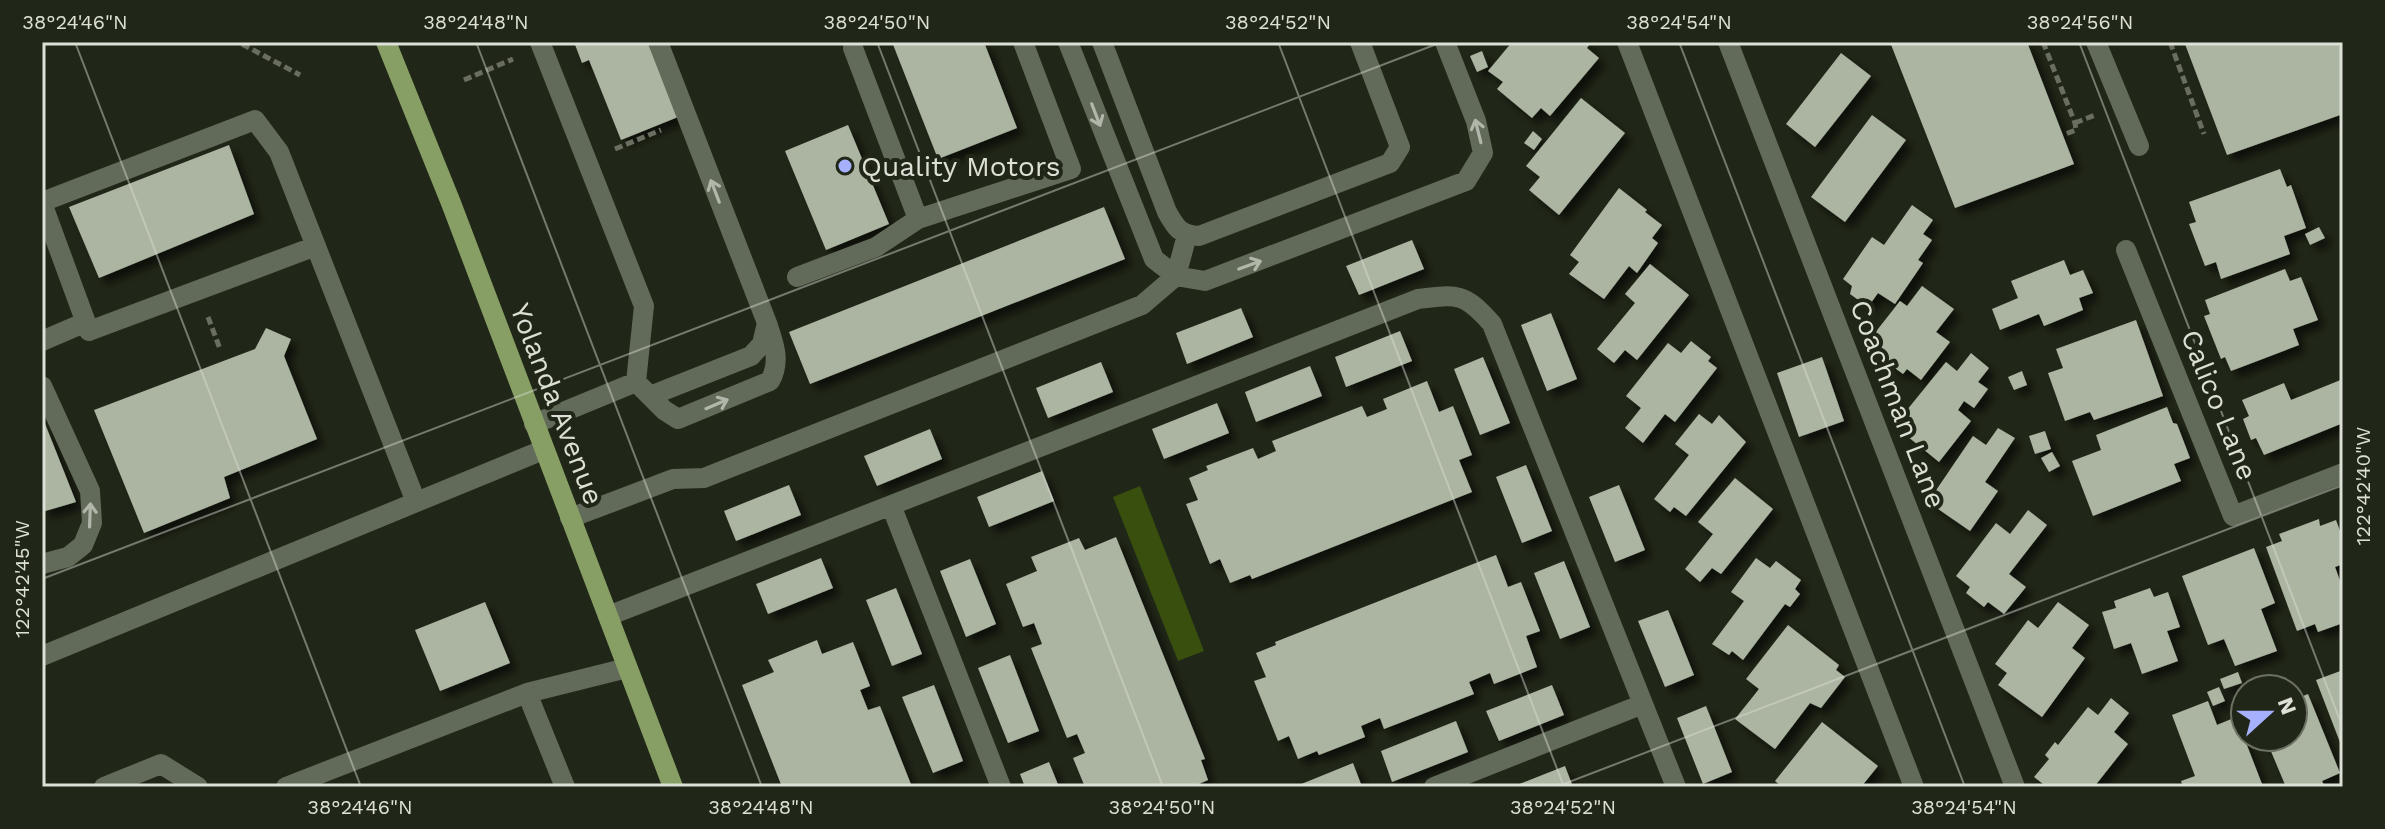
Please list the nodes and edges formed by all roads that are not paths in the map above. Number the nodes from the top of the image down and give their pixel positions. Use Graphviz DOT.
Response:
graph roads {
  1 [pos="386,42"];
  2 [pos="540,42"];
  3 [pos="658,42"];
  4 [pos="1023,42"];
  5 [pos="1068,42"];
  6 [pos="1102,42"];
  7 [pos="1360,42"];
  8 [pos="1445,42"];
  9 [pos="1627,42"];
  10 [pos="1728,42"];
  11 [pos="2096,42"];
  12 [pos="848,44"];
  13 [pos="2139,146"];
  14 [pos="42,202"];
  15 [pos="918,219"];
  16 [pos="47,234"];
  17 [pos="1187,235"];
  18 [pos="316,246"];
  19 [pos="2126,250"];
  20 [pos="1176,276"];
  21 [pos="797,277"];
  22 [pos="86,322"];
  23 [pos="767,323"];
  24 [pos="42,341"];
  25 [pos="42,386"];
  26 [pos="643,389"];
  27 [pos="534,424"];
  28 [pos="543,450"];
  29 [pos="2343,473"];
  30 [pos="416,502"];
  31 [pos="891,505"];
  32 [pos="570,518"];
  33 [pos="42,564"];
  34 [pos="608,616"];
  35 [pos="42,656"];
  36 [pos="627,668"];
  37 [pos="527,693"];
  38 [pos="1643,704"];
  39 [pos="104,787"];
  40 [pos="198,787"];
  41 [pos="286,787"];
  42 [pos="565,787"];
  43 [pos="673,787"];
  44 [pos="1001,787"];
  45 [pos="1434,787"];
  46 [pos="1676,787"];
  47 [pos="1914,787"];
  48 [pos="2015,787"];
  1 -- 27 [label="main road, Yolanda Avenue"];
  2 -- 26 [label="street"];
  23 -- 3 [label="street, one-way"];
  4 -- 15 [label="street"];
  5 -- 20 [label="street, one-way"];
  6 -- 17 [label="street"];
  7 -- 17 [label="street"];
  20 -- 8 [label="street, one-way"];
  9 -- 47 [label="street"];
  10 -- 48 [label="street, Coachman Lane"];
  11 -- 13 [label="street"];
  12 -- 15 [label="street"];
  14 -- 16 [label="street"];
  14 -- 18 [label="street"];
  15 -- 21 [label="street"];
  16 -- 22 [label="street"];
  17 -- 20 [label="street"];
  18 -- 22 [label="street"];
  18 -- 30 [label="street"];
  19 -- 29 [label="street, Calico Lane"];
  20 -- 32 [label="street"];
  22 -- 24 [label="street"];
  23 -- 26 [label="street"];
  26 -- 23 [label="street, one-way"];
  33 -- 25 [label="street, one-way"];
  26 -- 27 [label="street"];
  27 -- 28 [label="main road, Yolanda Avenue"];
  28 -- 30 [label="street"];
  28 -- 32 [label="main road, Yolanda Avenue"];
  30 -- 35 [label="street"];
  31 -- 34 [label="street"];
  31 -- 38 [label="street"];
  31 -- 44 [label="street"];
  32 -- 34 [label="main road, Yolanda Avenue"];
  34 -- 36 [label="main road, Yolanda Avenue"];
  36 -- 37 [label="street"];
  36 -- 43 [label="main road, Yolanda Avenue"];
  37 -- 41 [label="street"];
  37 -- 42 [label="street"];
  38 -- 45 [label="street"];
  38 -- 46 [label="street"];
  39 -- 40 [label="street"];
}
